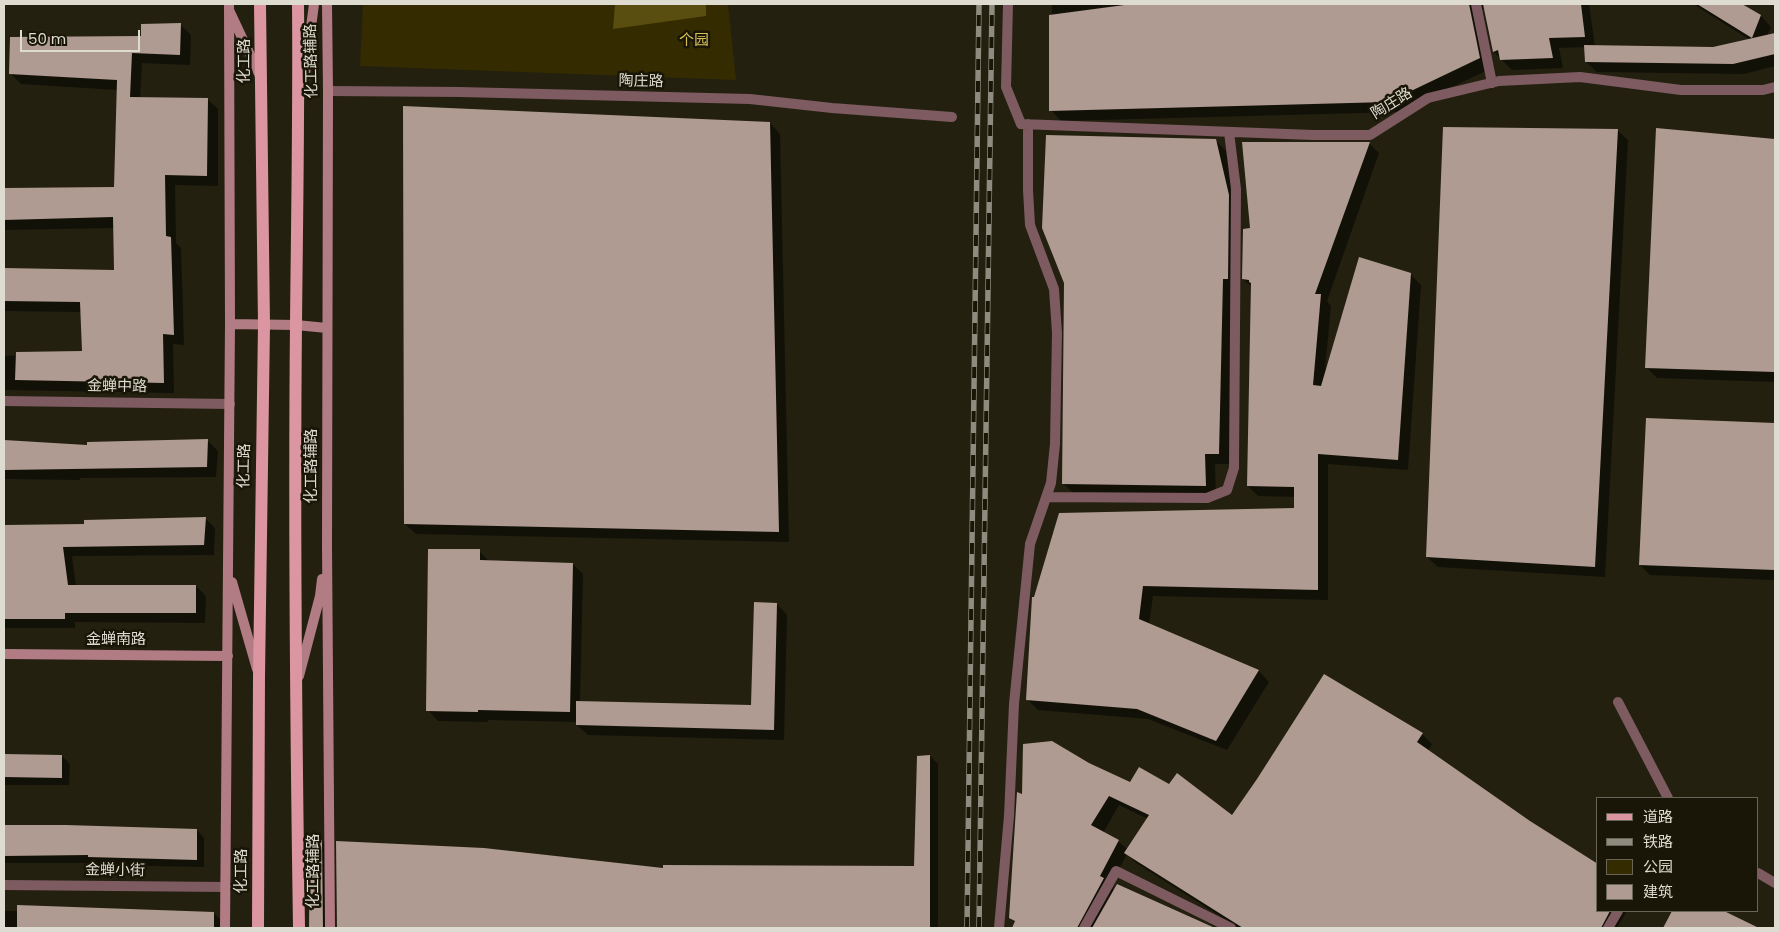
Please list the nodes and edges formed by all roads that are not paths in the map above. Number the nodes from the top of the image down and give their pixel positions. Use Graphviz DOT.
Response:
graph roads {
  1 [pos="260,4"];
  2 [pos="298,4"];
  3 [pos="314,4"];
  4 [pos="327,4"];
  5 [pos="1008,4"];
  6 [pos="1476,4"];
  7 [pos="229,6"];
  8 [pos="261,78"];
  9 [pos="1492,83"];
  10 [pos="1775,87"];
  11 [pos="328,91"];
  12 [pos="952,117"];
  13 [pos="299,119"];
  14 [pos="1025,124"];
  15 [pos="1228,132"];
  16 [pos="230,324"];
  17 [pos="264,325"];
  18 [pos="296,325"];
  19 [pos="327,328"];
  20 [pos="4,401"];
  21 [pos="230,404"];
  22 [pos="1046,496"];
  23 [pos="327,546"];
  24 [pos="229,571"];
  25 [pos="4,654"];
  26 [pos="228,656"];
  27 [pos="258,676"];
  28 [pos="296,690"];
  29 [pos="1618,702"];
  30 [pos="1667,797"];
  31 [pos="1759,874"];
  32 [pos="1775,883"];
  33 [pos="4,885"];
  34 [pos="226,887"];
  35 [pos="1617,912"];
  36 [pos="225,928"];
  37 [pos="258,928"];
  38 [pos="299,928"];
  39 [pos="330,928"];
  40 [pos="999,928"];
  41 [pos="1084,928"];
  42 [pos="1230,928"];
  43 [pos="1608,928"];
  1 -- 8 [label="main road, 化工路"];
  2 -- 13 [label="main road"];
  3 -- 13 [label="street, 化工路辅路"];
  4 -- 11 [label="street, 化工路辅路"];
  5 -- 14 [label="street"];
  6 -- 9 [label="street"];
  7 -- 8 [label="street"];
  7 -- 16 [label="street"];
  8 -- 17 [label="main road, 化工路"];
  9 -- 10 [label="street, 陶庄路"];
  9 -- 15 [label="street, 陶庄路"];
  11 -- 12 [label="street, 陶庄路"];
  11 -- 19 [label="street, 化工路辅路"];
  13 -- 18 [label="main road"];
  14 -- 15 [label="street, 陶庄路"];
  14 -- 22 [label="street"];
  15 -- 22 [label="street"];
  16 -- 17 [label="street"];
  16 -- 21 [label="street"];
  17 -- 18 [label="street"];
  17 -- 27 [label="main road, 化工路"];
  18 -- 19 [label="street"];
  18 -- 28 [label="main road"];
  19 -- 23 [label="street, 化工路辅路"];
  20 -- 21 [label="street, 金蝉中路"];
  21 -- 24 [label="street"];
  22 -- 40 [label="street"];
  23 -- 28 [label="street"];
  23 -- 39 [label="street, 化工路辅路"];
  24 -- 26 [label="street"];
  24 -- 27 [label="street"];
  25 -- 26 [label="street, 金蝉南路"];
  26 -- 34 [label="street"];
  27 -- 37 [label="main road, 化工路"];
  28 -- 38 [label="main road"];
  29 -- 30 [label="street"];
  31 -- 32 [label="street"];
  33 -- 34 [label="street, 金蝉小街"];
  34 -- 36 [label="street"];
  35 -- 43 [label="street"];
  41 -- 42 [label="street"];
}
